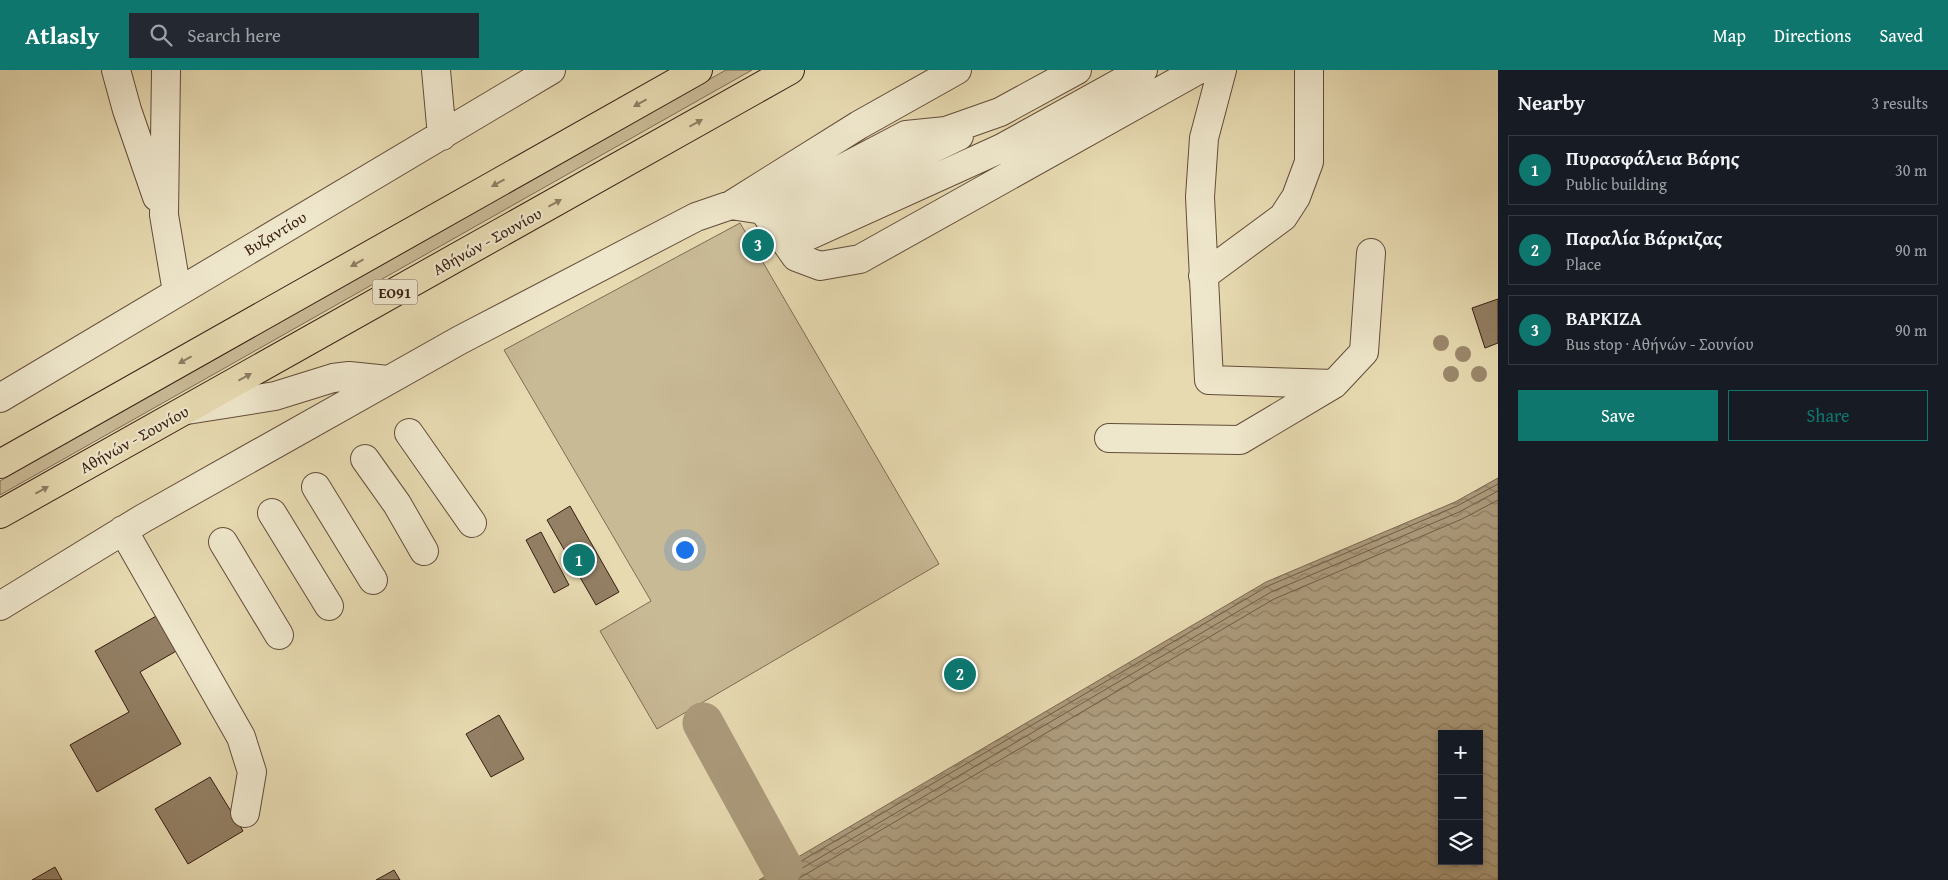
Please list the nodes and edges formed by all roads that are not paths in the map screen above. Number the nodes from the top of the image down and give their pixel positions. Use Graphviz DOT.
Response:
graph roads {
  1 [pos="116,70"];
  2 [pos="166,70"];
  3 [pos="436,70"];
  4 [pos="551,70"];
  5 [pos="698,70"];
  6 [pos="790,70"];
  7 [pos="957,70"];
  8 [pos="1077,70"];
  9 [pos="1143,70"];
  10 [pos="1198,70"];
  11 [pos="1222,70"];
  12 [pos="1309,70"];
  13 [pos="890,108"];
  14 [pos="953,133"];
  15 [pos="442,136"];
  16 [pos="1002,148"];
  17 [pos="1035,161"];
  18 [pos="732,205"];
  19 [pos="164,215"];
  20 [pos="775,228"];
  21 [pos="1370,253"];
  22 [pos="1203,276"];
  23 [pos="177,292"];
  24 [pos="388,380"];
  25 [pos="1334,384"];
  26 [pos="0,392"];
  27 [pos="185,410"];
  28 [pos="409,433"];
  29 [pos="1109,438"];
  30 [pos="365,459"];
  31 [pos="0,464"];
  32 [pos="316,487"];
  33 [pos="272,513"];
  34 [pos="0,514"];
  35 [pos="472,523"];
  36 [pos="123,530"];
  37 [pos="223,542"];
  38 [pos="424,551"];
  39 [pos="374,580"];
  40 [pos="0,606"];
  41 [pos="329,606"];
  42 [pos="279,635"];
  43 [pos="245,813"];
  1 -- 19 [label="street"];
  2 -- 19 [label="street"];
  3 -- 15 [label="street"];
  4 -- 15 [label="street, Βυζαντίου"];
  5 -- 31 [label="main road, ΕΟ91, one-way"];
  27 -- 6 [label="main road, Αθήνών - Σουνίου / ΕΟ91, one-way"];
  7 -- 13 [label="street"];
  8 -- 14 [label="street"];
  9 -- 16 [label="street"];
  10 -- 17 [label="street"];
  11 -- 22 [label="street"];
  12 -- 22 [label="street"];
  13 -- 14 [label="street"];
  13 -- 18 [label="street"];
  14 -- 16 [label="street"];
  14 -- 20 [label="street"];
  15 -- 23 [label="street, Βυζαντίου"];
  16 -- 17 [label="street"];
  16 -- 20 [label="street"];
  17 -- 20 [label="street"];
  18 -- 20 [label="street"];
  18 -- 24 [label="street"];
  19 -- 23 [label="street"];
  21 -- 25 [label="street"];
  22 -- 25 [label="street"];
  23 -- 26 [label="street, Βυζαντίου"];
  24 -- 27 [label="street"];
  24 -- 36 [label="street"];
  25 -- 29 [label="street"];
  34 -- 27 [label="main road, Αθήνών - Σουνίου / ΕΟ91, one-way"];
  28 -- 35 [label="street"];
  30 -- 38 [label="street"];
  32 -- 39 [label="street"];
  33 -- 41 [label="street"];
  36 -- 40 [label="street"];
  36 -- 43 [label="street"];
  37 -- 42 [label="street"];
}
